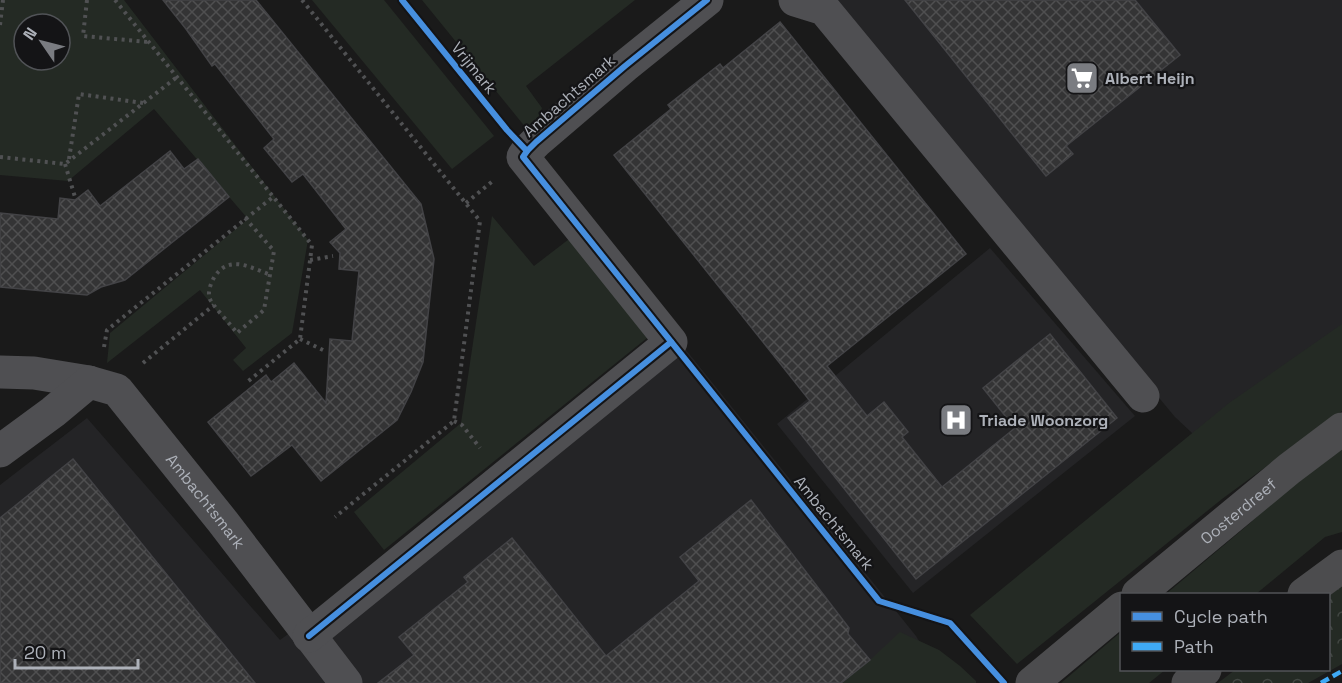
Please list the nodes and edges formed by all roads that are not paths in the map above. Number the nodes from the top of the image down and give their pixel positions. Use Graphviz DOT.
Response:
graph roads {
  1 [pos="708,0"];
  2 [pos="795,0"];
  3 [pos="0,372"];
  4 [pos="100,385"];
  5 [pos="1143,396"];
  6 [pos="1342,429"];
  7 [pos="2,445"];
  8 [pos="1342,566"];
  9 [pos="1139,593"];
  10 [pos="1305,593"];
  11 [pos="1120,610"];
  12 [pos="309,636"];
  13 [pos="1203,671"];
  14 [pos="1033,682"];
  15 [pos="346,683"];
  16 [pos="1188,683"];
  1 -- 12 [label="street, Ambachtsmark"];
  2 -- 5 [label="street"];
  3 -- 4 [label="street"];
  4 -- 7 [label="street"];
  4 -- 12 [label="street, Ambachtsmark"];
  6 -- 9 [label="main road, Oosterdreef"];
  8 -- 10 [label="main road"];
  11 -- 14 [label="main road"];
  12 -- 15 [label="street, Ambachtsmark"];
  13 -- 16 [label="main road"];
}
